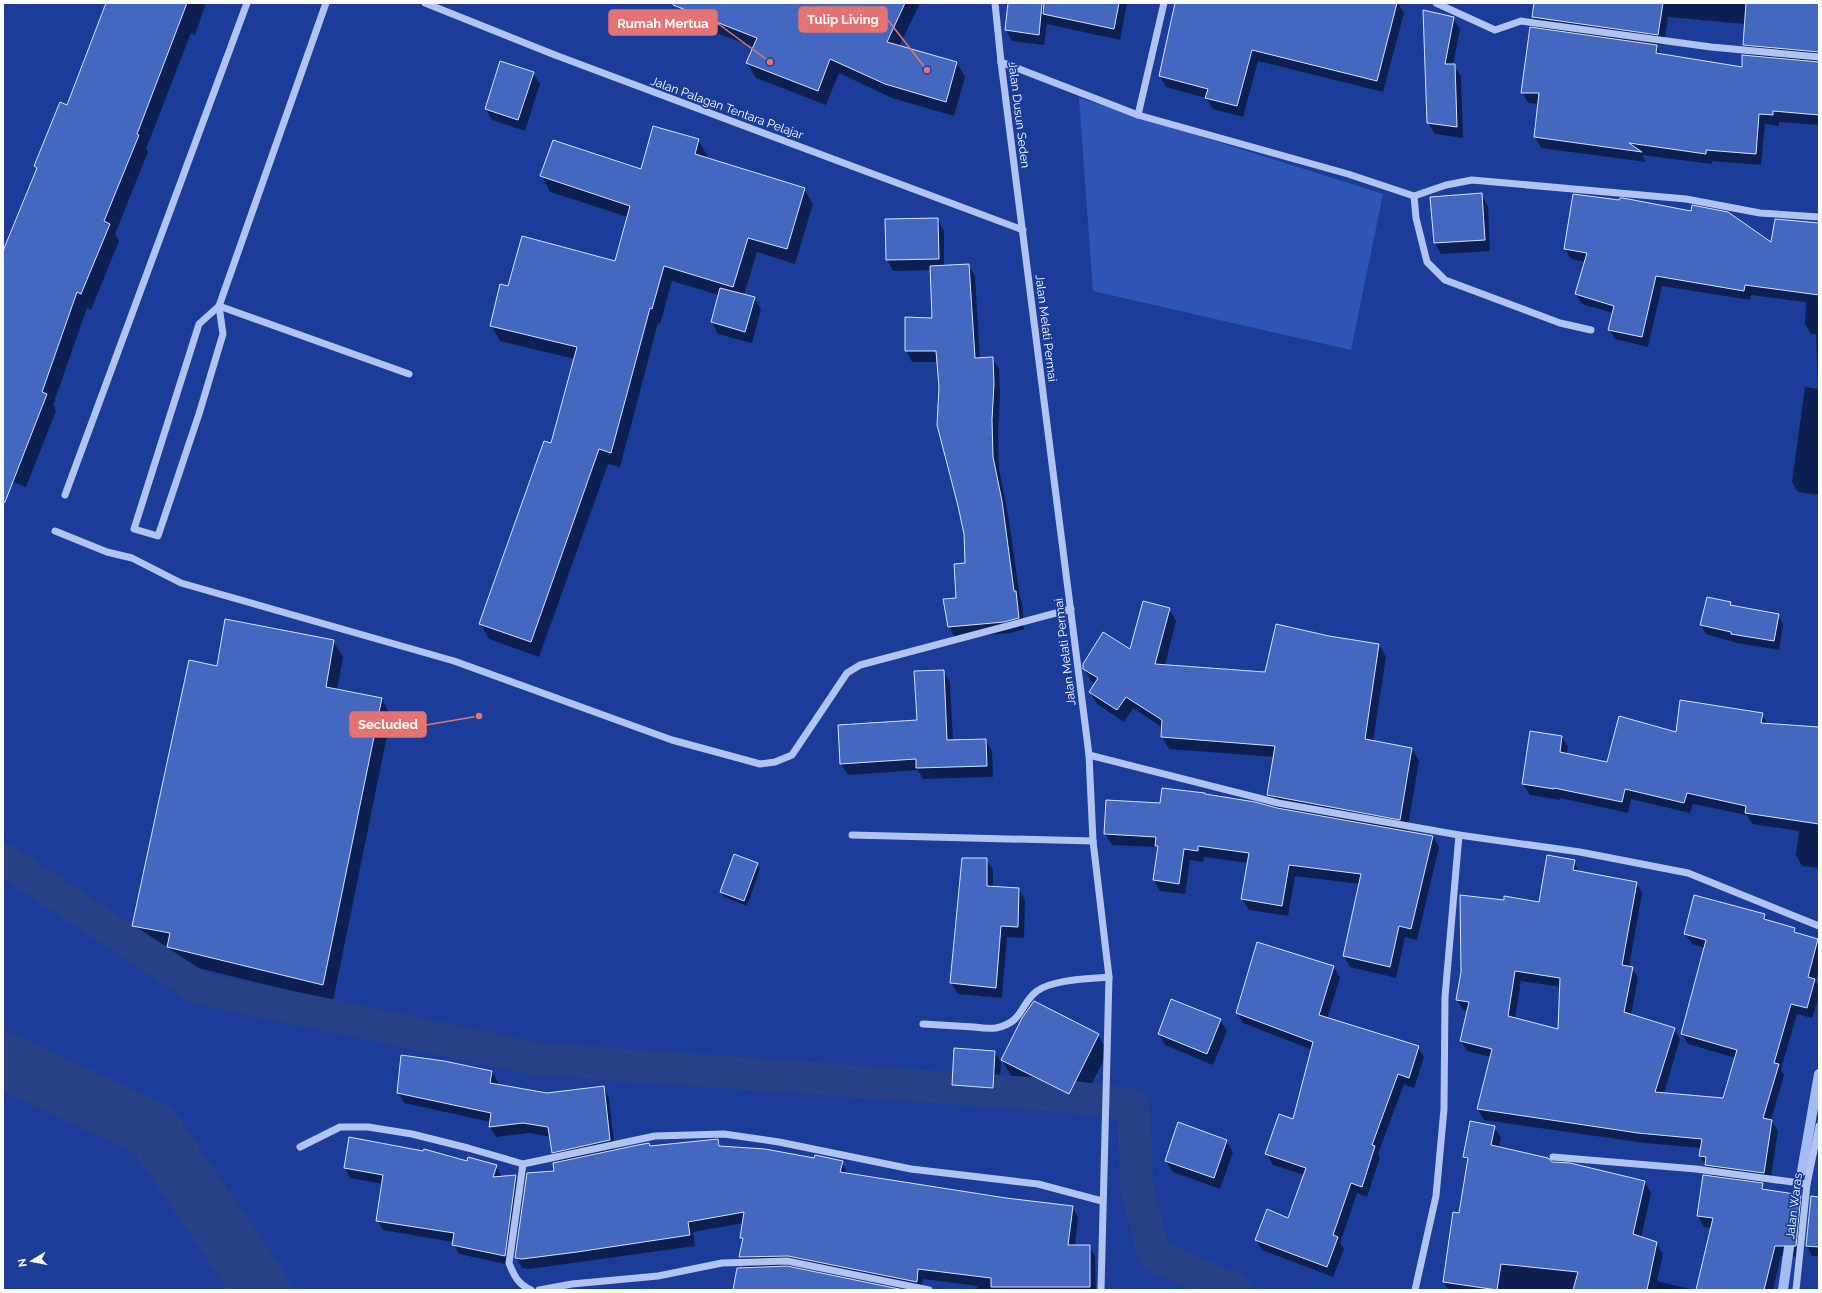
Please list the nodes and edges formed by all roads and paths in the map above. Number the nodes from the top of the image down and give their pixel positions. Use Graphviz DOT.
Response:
graph roads {
  1 [pos="248,3"];
  2 [pos="326,3"];
  3 [pos="425,3"];
  4 [pos="995,3"];
  5 [pos="1164,3"];
  6 [pos="1436,3"];
  7 [pos="1819,57"];
  8 [pos="1001,62"];
  9 [pos="1138,115"];
  10 [pos="1414,196"];
  11 [pos="1819,217"];
  12 [pos="1023,230"];
  13 [pos="219,306"];
  14 [pos="1591,330"];
  15 [pos="410,374"];
  16 [pos="66,495"];
  17 [pos="55,531"];
  18 [pos="1072,609"];
  19 [pos="1089,755"];
  20 [pos="852,835"];
  21 [pos="1459,836"];
  22 [pos="1093,841"];
  23 [pos="1819,926"];
  24 [pos="1108,977"];
  25 [pos="923,1024"];
  26 [pos="1819,1126"];
  27 [pos="300,1147"];
  28 [pos="1553,1157"];
  29 [pos="523,1164"];
  30 [pos="1807,1184"];
  31 [pos="1102,1201"];
  32 [pos="532,1290"];
  33 [pos="539,1290"];
  34 [pos="928,1290"];
  35 [pos="1100,1290"];
  36 [pos="1415,1290"];
  37 [pos="1796,1290"];
  1 -- 16 [label="street"];
  2 -- 13 [label="street"];
  3 -- 12 [label="street, Jalan Palagan Tentara Pelajar"];
  4 -- 8 [label="street, Jalan Dusun Seden"];
  5 -- 9 [label="street"];
  6 -- 7 [label="street"];
  8 -- 9 [label="street"];
  8 -- 12 [label="street, Jalan Dusun Seden"];
  9 -- 10 [label="street"];
  10 -- 11 [label="street"];
  10 -- 14 [label="street"];
  12 -- 18 [label="street, Jalan Melati Permai"];
  13 -- 13 [label="street"];
  13 -- 15 [label="street"];
  17 -- 18 [label="street"];
  18 -- 19 [label="street, Jalan Melati Permai"];
  19 -- 21 [label="street"];
  19 -- 22 [label="street, Jalan Melati Permai"];
  20 -- 22 [label="street"];
  21 -- 23 [label="street"];
  21 -- 36 [label="street"];
  22 -- 24 [label="street, Jalan Melati Permai"];
  24 -- 25 [label="street"];
  24 -- 31 [label="street, Jalan Melati Permai"];
  26 -- 30 [label="street, Jalan Waras"];
  27 -- 29 [label="street"];
  28 -- 30 [label="street"];
  29 -- 31 [label="street"];
  29 -- 32 [label="street"];
  30 -- 37 [label="street, Jalan Waras"];
  31 -- 35 [label="street"];
  33 -- 34 [label="street"];
}
